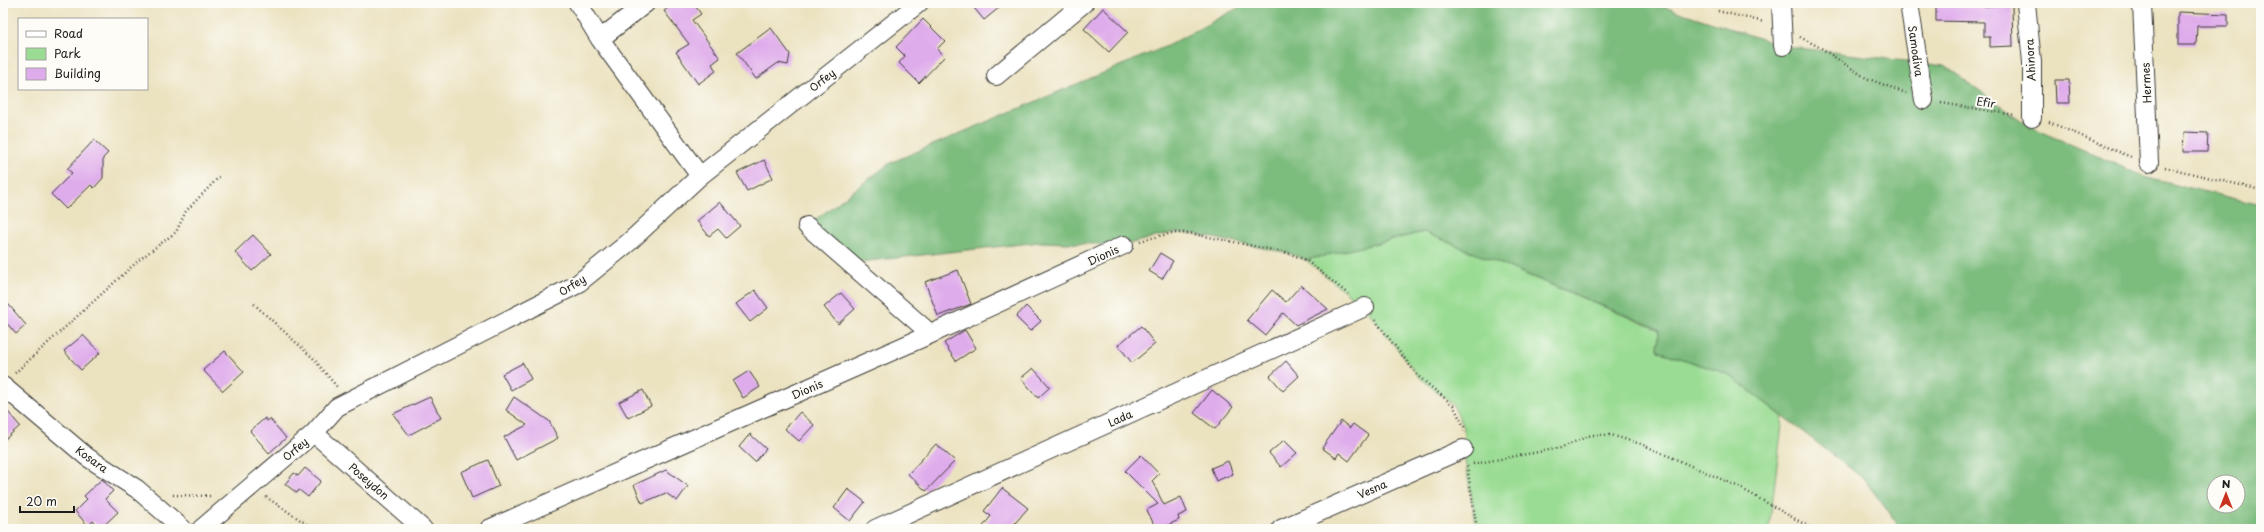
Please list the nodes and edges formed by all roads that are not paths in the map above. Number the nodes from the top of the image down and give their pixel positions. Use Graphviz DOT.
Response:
graph roads {
  1 [pos="578,3"];
  2 [pos="646,3"];
  3 [pos="919,3"];
  4 [pos="1084,3"];
  5 [pos="1781,3"];
  6 [pos="1909,3"];
  7 [pos="2026,3"];
  8 [pos="2142,3"];
  9 [pos="600,39"];
  10 [pos="1783,46"];
  11 [pos="996,76"];
  12 [pos="1924,100"];
  13 [pos="2032,118"];
  14 [pos="2149,163"];
  15 [pos="700,176"];
  16 [pos="807,226"];
  17 [pos="1124,246"];
  18 [pos="1365,307"];
  19 [pos="931,334"];
  20 [pos="6,381"];
  21 [pos="314,433"];
  22 [pos="1465,457"];
  23 [pos="416,527"];
  24 [pos="183,529"];
  25 [pos="201,529"];
  26 [pos="489,529"];
  27 [pos="875,529"];
  28 [pos="1281,529"];
  1 -- 9 [label="street"];
  2 -- 9 [label="street"];
  3 -- 15 [label="street, Orfey"];
  4 -- 11 [label="street"];
  5 -- 10 [label="street"];
  6 -- 12 [label="street, Samodiva"];
  7 -- 13 [label="street, Ahinora"];
  8 -- 14 [label="street, Hermes"];
  9 -- 15 [label="street"];
  15 -- 21 [label="street, Orfey"];
  16 -- 19 [label="street"];
  17 -- 19 [label="street, Dionis"];
  18 -- 27 [label="street, Lada"];
  19 -- 26 [label="street, Dionis"];
  20 -- 24 [label="street, Kosara"];
  21 -- 23 [label="street, Poseydon"];
  21 -- 25 [label="street, Orfey"];
  22 -- 28 [label="street, Vesna"];
}
